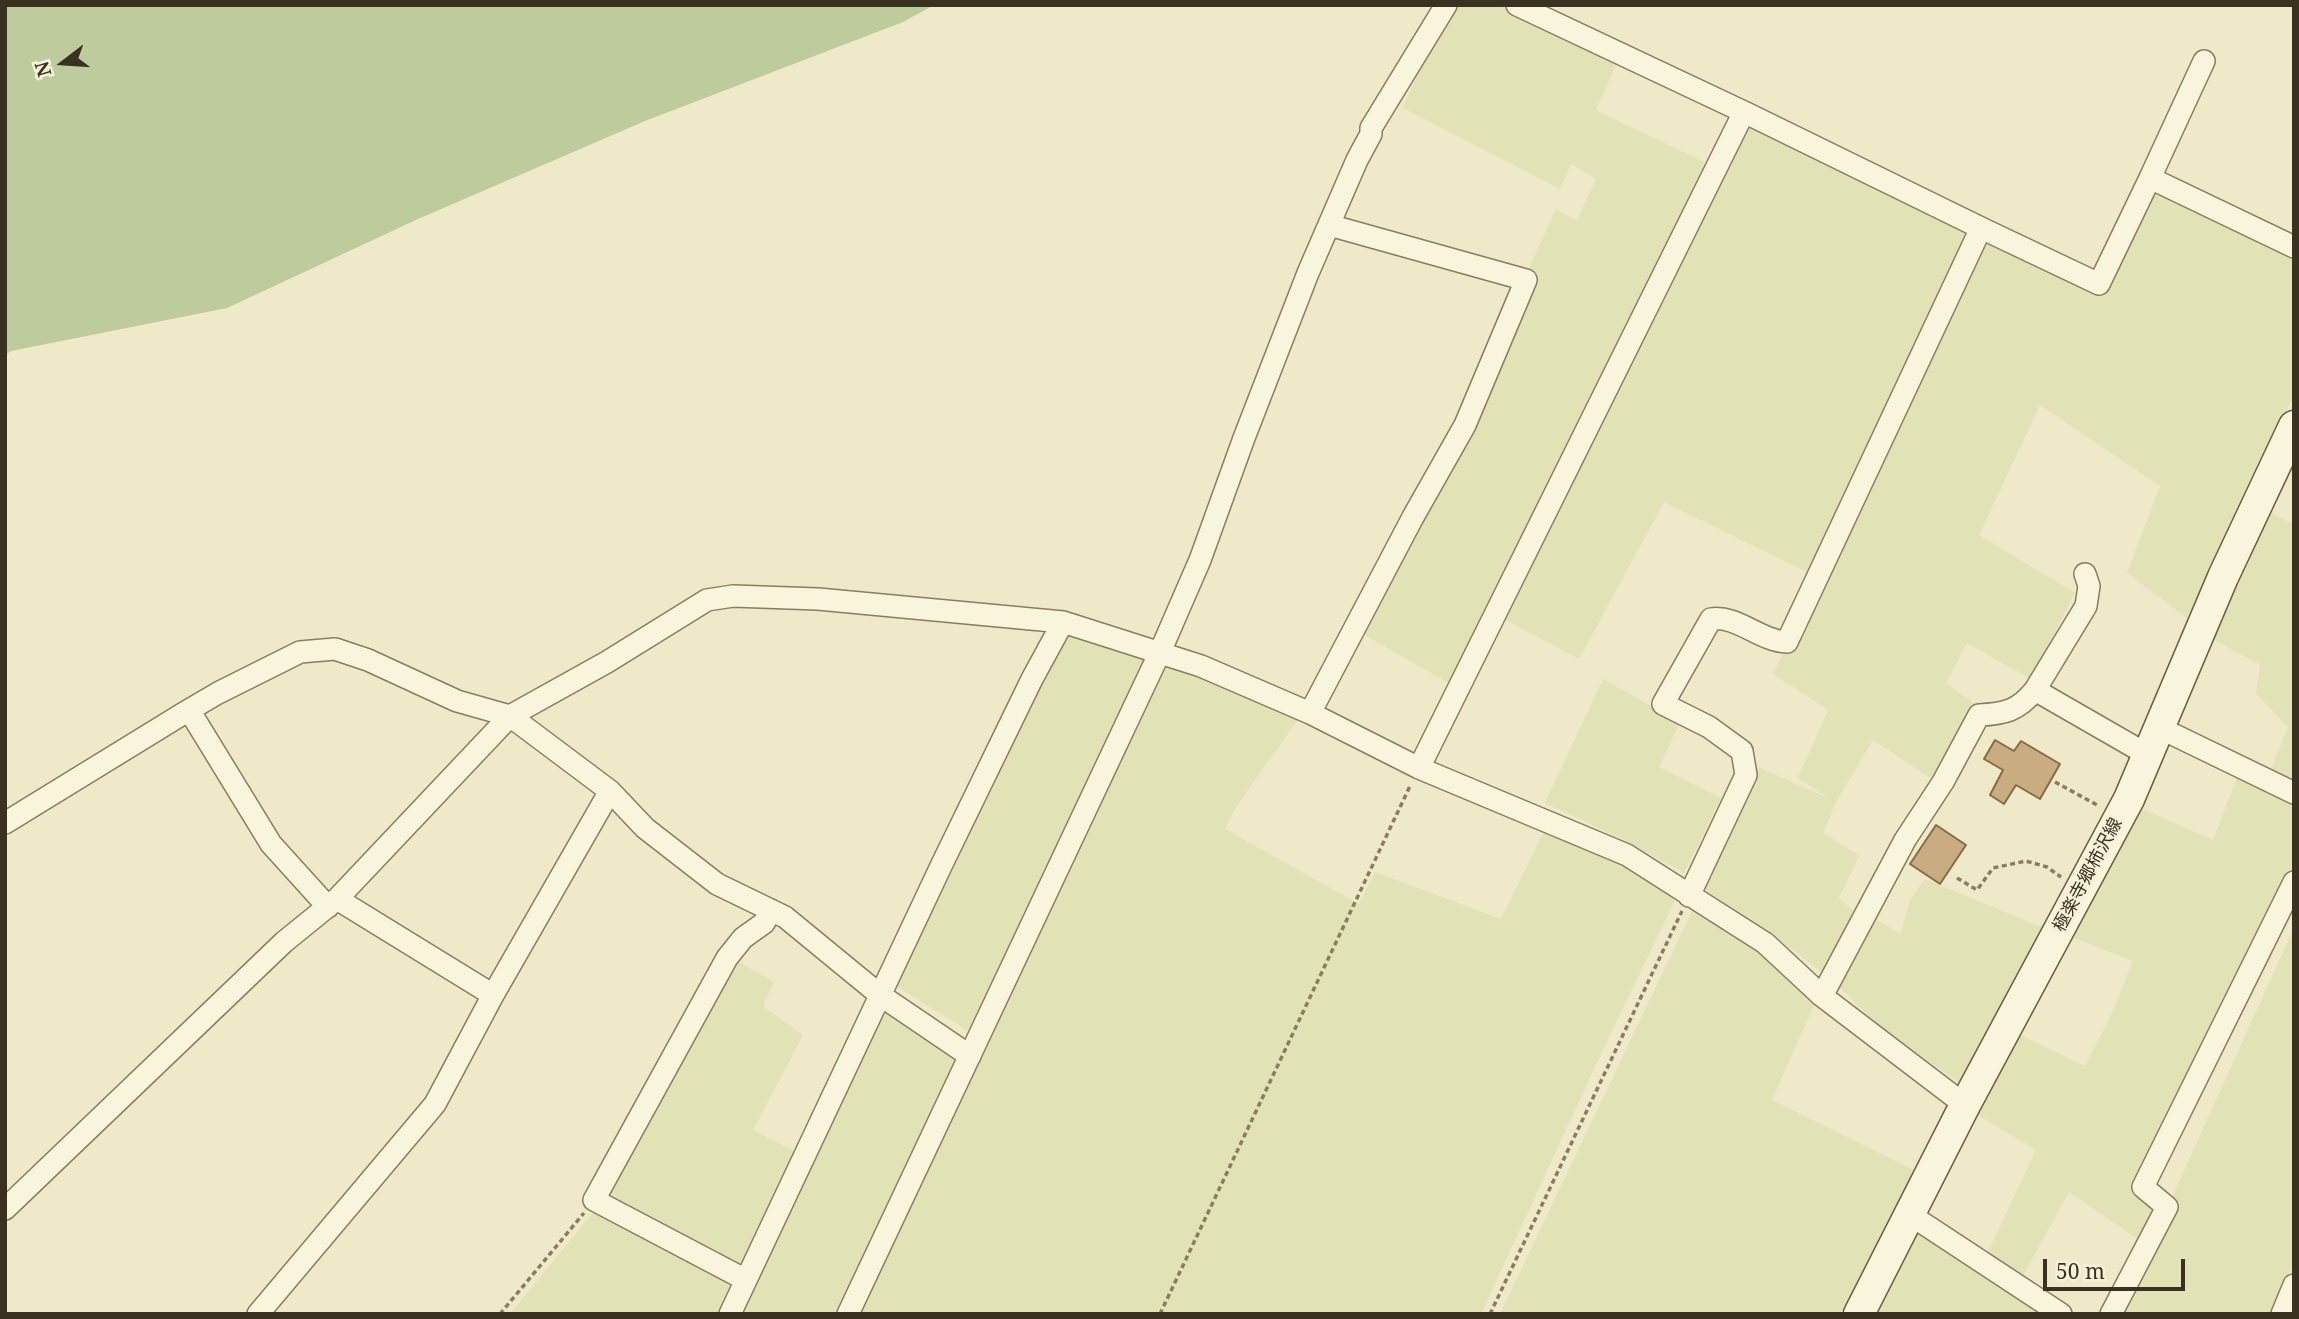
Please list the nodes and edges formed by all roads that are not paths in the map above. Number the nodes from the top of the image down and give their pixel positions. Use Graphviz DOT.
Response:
graph roads {
  1 [pos="1446,5"];
  2 [pos="1517,5"];
  3 [pos="2204,61"];
  4 [pos="1744,112"];
  5 [pos="2150,178"];
  6 [pos="1329,225"];
  7 [pos="1981,228"];
  8 [pos="2294,247"];
  9 [pos="2294,426"];
  10 [pos="2085,574"];
  11 [pos="1063,622"];
  12 [pos="1160,652"];
  13 [pos="2035,690"];
  14 [pos="189,710"];
  15 [pos="1310,713"];
  16 [pos="510,716"];
  17 [pos="2154,742"];
  18 [pos="1419,768"];
  19 [pos="610,791"];
  20 [pos="2294,793"];
  21 [pos="5,822"];
  22 [pos="2294,882"];
  23 [pos="1689,896"];
  24 [pos="332,903"];
  25 [pos="771,910"];
  26 [pos="493,995"];
  27 [pos="880,995"];
  28 [pos="1822,996"];
  29 [pos="970,1056"];
  30 [pos="1965,1105"];
  31 [pos="5,1209"];
  32 [pos="1909,1214"];
  33 [pos="746,1280"];
  34 [pos="2294,1286"];
  35 [pos="258,1314"];
  36 [pos="730,1314"];
  37 [pos="848,1314"];
  38 [pos="1859,1314"];
  39 [pos="2061,1314"];
  40 [pos="2110,1314"];
  41 [pos="2282,1314"];
  1 -- 6 [label="street"];
  2 -- 4 [label="street"];
  3 -- 5 [label="street"];
  4 -- 7 [label="street"];
  4 -- 18 [label="street"];
  5 -- 7 [label="street"];
  5 -- 8 [label="street"];
  6 -- 12 [label="street"];
  6 -- 15 [label="street"];
  7 -- 23 [label="street"];
  9 -- 17 [label="main road, 極楽寺郷柿沢線"];
  10 -- 13 [label="street"];
  11 -- 12 [label="street"];
  11 -- 16 [label="street"];
  11 -- 27 [label="street"];
  12 -- 15 [label="street"];
  12 -- 29 [label="street"];
  13 -- 17 [label="street"];
  13 -- 28 [label="street"];
  14 -- 16 [label="street"];
  14 -- 21 [label="street"];
  14 -- 24 [label="street"];
  15 -- 18 [label="street"];
  16 -- 19 [label="street"];
  16 -- 24 [label="street"];
  17 -- 20 [label="street"];
  17 -- 30 [label="main road, 極楽寺郷柿沢線"];
  18 -- 23 [label="street"];
  19 -- 25 [label="street"];
  19 -- 26 [label="street"];
  22 -- 40 [label="street"];
  23 -- 28 [label="street"];
  24 -- 26 [label="street"];
  24 -- 31 [label="street"];
  25 -- 27 [label="street"];
  25 -- 33 [label="street"];
  26 -- 35 [label="street"];
  27 -- 29 [label="street"];
  27 -- 33 [label="street"];
  28 -- 30 [label="street"];
  29 -- 37 [label="street"];
  30 -- 32 [label="main road, 極楽寺郷柿沢線"];
  32 -- 38 [label="main road, 極楽寺郷柿沢線"];
  32 -- 39 [label="street"];
  33 -- 36 [label="street"];
  34 -- 41 [label="street"];
}
